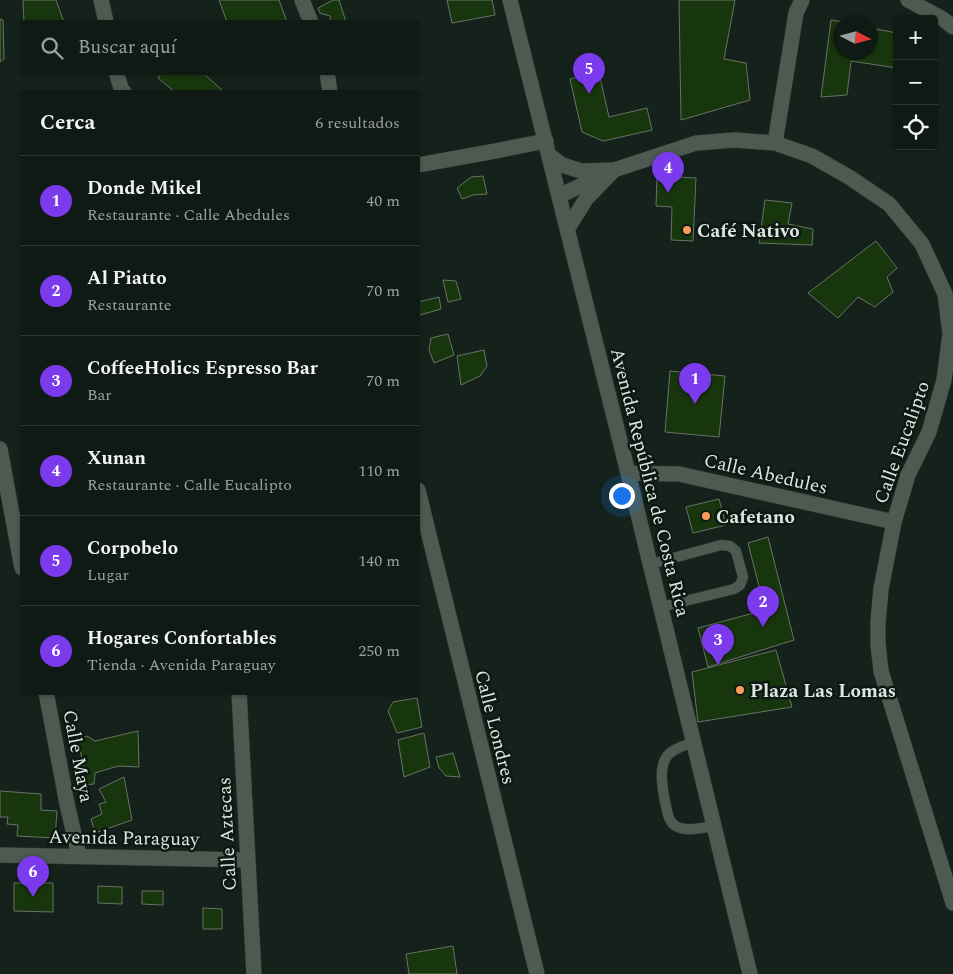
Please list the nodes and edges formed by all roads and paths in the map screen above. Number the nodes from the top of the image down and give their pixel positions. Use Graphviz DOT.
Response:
graph roads {
  1 [pos="101,0"];
  2 [pos="302,0"];
  3 [pos="510,0"];
  4 [pos="802,0"];
  5 [pos="908,0"];
  6 [pos="106,20"];
  7 [pos="310,20"];
  8 [pos="953,27"];
  9 [pos="117,75"];
  10 [pos="327,75"];
  11 [pos="122,90"];
  12 [pos="330,90"];
  13 [pos="775,143"];
  14 [pos="547,148"];
  15 [pos="420,165"];
  16 [pos="614,170"];
  17 [pos="560,196"];
  18 [pos="568,228"];
  19 [pos="0,449"];
  20 [pos="628,473"];
  21 [pos="420,498"];
  22 [pos="894,522"];
  23 [pos="20,557"];
  24 [pos="650,564"];
  25 [pos="661,607"];
  26 [pos="47,695"];
  27 [pos="239,695"];
  28 [pos="694,742"];
  29 [pos="714,826"];
  30 [pos="0,855"];
  31 [pos="79,856"];
  32 [pos="248,860"];
  33 [pos="953,903"];
  34 [pos="254,974"];
  35 [pos="537,974"];
  36 [pos="750,974"];
  1 -- 6 [label="street"];
  2 -- 7 [label="street"];
  3 -- 14 [label="street, Avenida República de Costa Rica"];
  4 -- 13 [label="street"];
  5 -- 8 [label="street"];
  9 -- 11 [label="street"];
  10 -- 12 [label="street"];
  13 -- 16 [label="street, Calle Eucalipto"];
  13 -- 22 [label="street, Calle Eucalipto"];
  14 -- 15 [label="street"];
  14 -- 16 [label="street"];
  14 -- 17 [label="street, Avenida República de Costa Rica"];
  16 -- 17 [label="street, Calle Eucalipto"];
  16 -- 18 [label="street"];
  17 -- 18 [label="street, Avenida República de Costa Rica"];
  18 -- 20 [label="street, Avenida República de Costa Rica"];
  19 -- 23 [label="street"];
  20 -- 22 [label="street, Calle Abedules"];
  20 -- 24 [label="street, Avenida República de Costa Rica"];
  21 -- 35 [label="street, Calle Londres"];
  22 -- 33 [label="street, Calle Eucalipto"];
  24 -- 25 [label="street, Avenida República de Costa Rica"];
  24 -- 25 [label="lane"];
  25 -- 28 [label="street, Avenida República de Costa Rica"];
  26 -- 31 [label="street, Calle Maya"];
  27 -- 32 [label="street, Calle Aztecas"];
  28 -- 29 [label="street, Avenida República de Costa Rica"];
  28 -- 29 [label="lane"];
  29 -- 36 [label="street, Avenida República de Costa Rica"];
  30 -- 31 [label="street, Avenida Paraguay"];
  31 -- 32 [label="street, Avenida Paraguay"];
  32 -- 34 [label="street, Calle Aztecas"];
}
